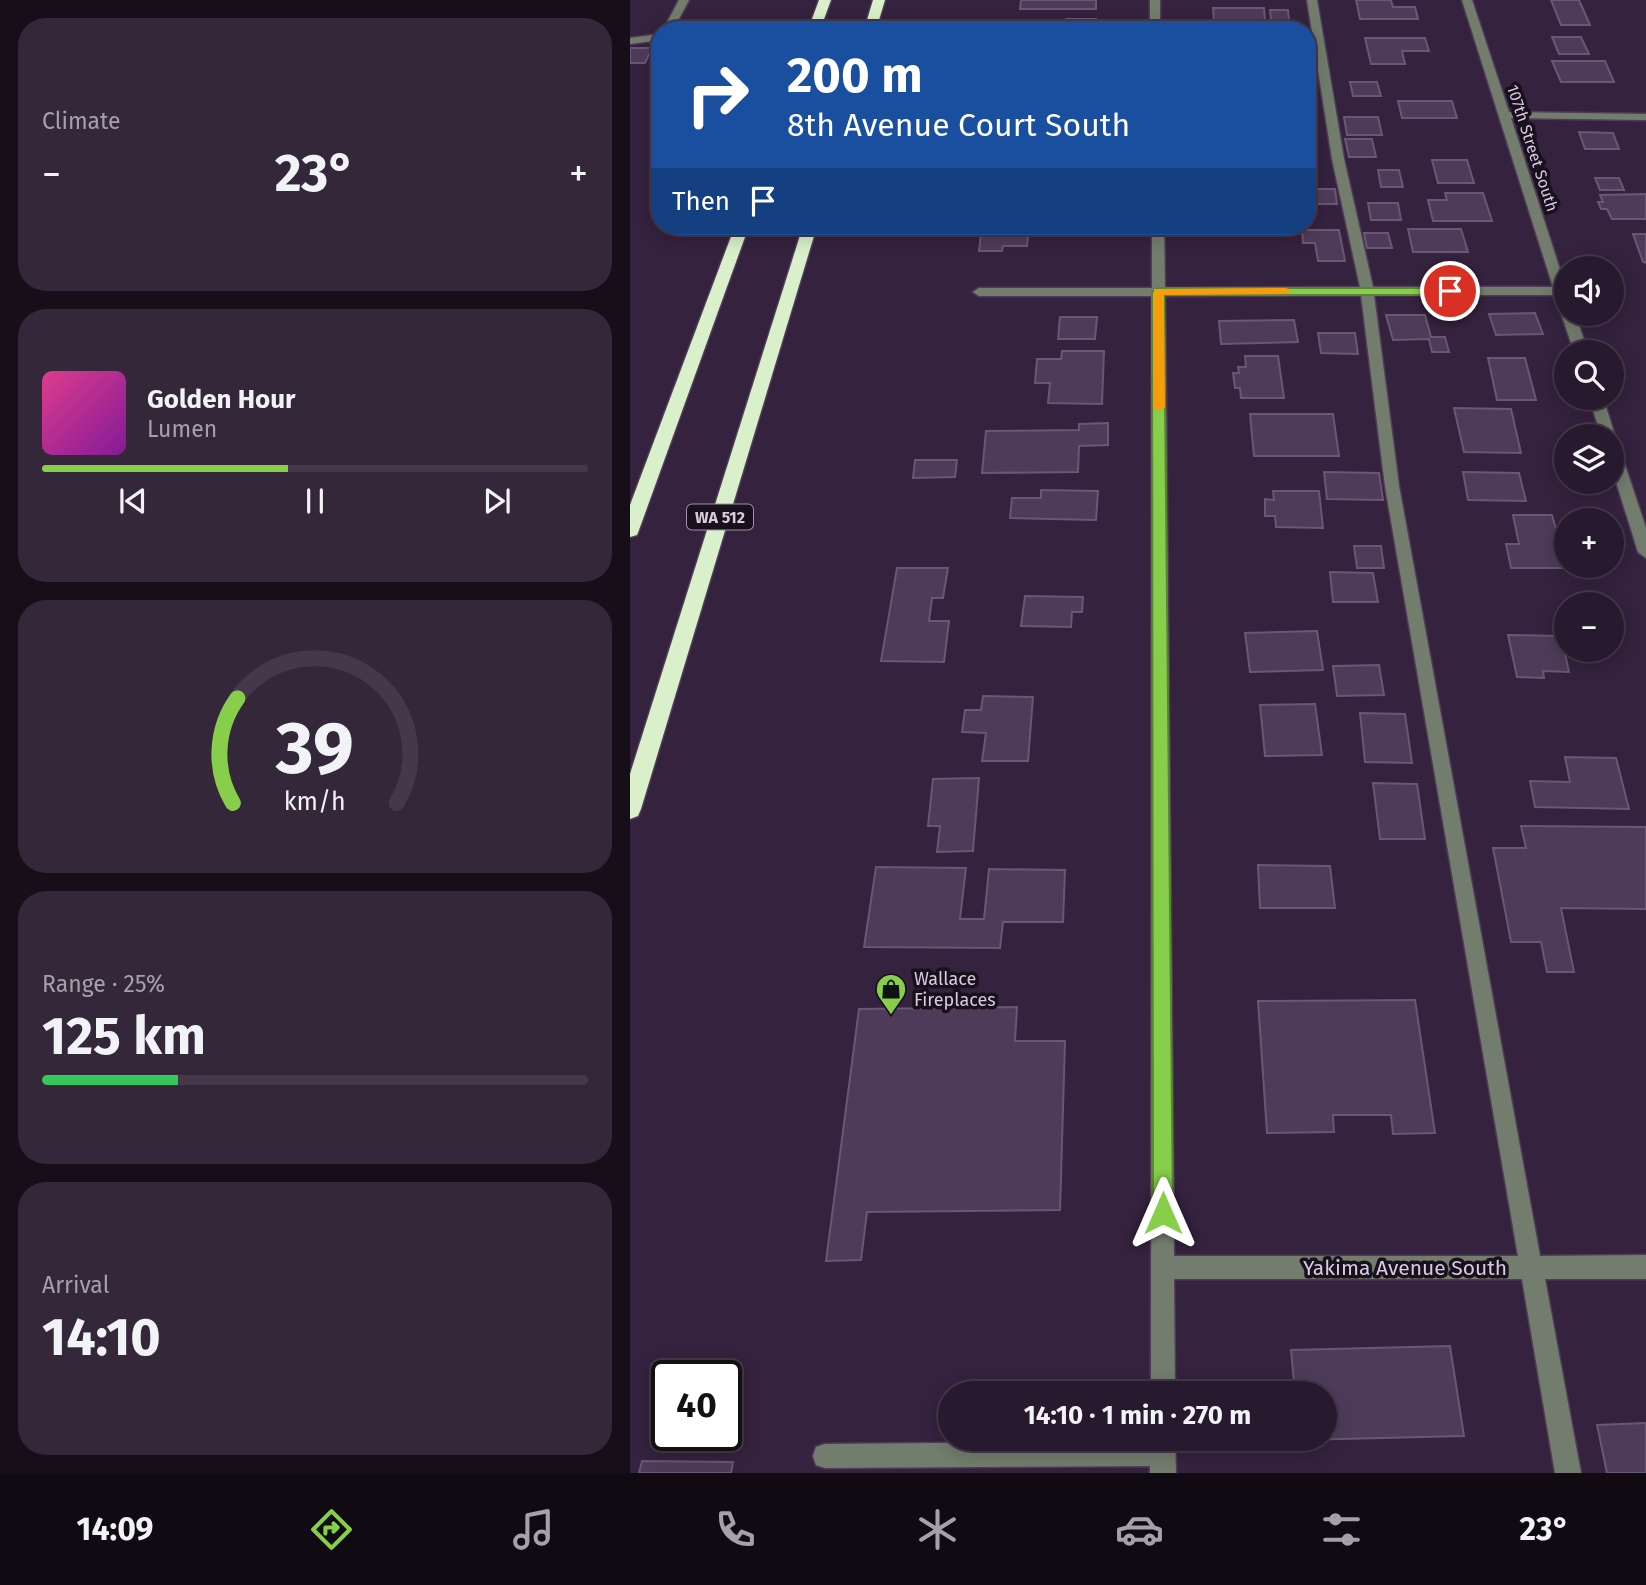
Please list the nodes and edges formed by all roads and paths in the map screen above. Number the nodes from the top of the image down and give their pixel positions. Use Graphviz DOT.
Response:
graph roads {
  1 [pos="684,0"];
  2 [pos="825,0"];
  3 [pos="879,0"];
  4 [pos="1155,0"];
  5 [pos="1312,0"];
  6 [pos="1467,0"];
  7 [pos="673,21"];
  8 [pos="817,21"];
  9 [pos="873,21"];
  10 [pos="1155,21"];
  11 [pos="1315,21"];
  12 [pos="1316,24"];
  13 [pos="651,38"];
  14 [pos="630,41"];
  15 [pos="1504,115"];
  16 [pos="1646,117"];
  17 [pos="739,235"];
  18 [pos="807,235"];
  19 [pos="1158,235"];
  20 [pos="1554,269"];
  21 [pos="1367,291"];
  22 [pos="1554,291"];
  23 [pos="978,292"];
  24 [pos="1158,292"];
  25 [pos="1624,484"];
  26 [pos="630,530"];
  27 [pos="1646,552"];
  28 [pos="630,808"];
  29 [pos="1530,1267"];
  30 [pos="1646,1267"];
  31 [pos="1163,1268"];
  32 [pos="1163,1381"];
  33 [pos="1163,1455"];
  34 [pos="825,1456"];
  35 [pos="1567,1473"];
  1 -- 7 [label="street"];
  2 -- 8 [label="highway"];
  3 -- 9 [label="highway"];
  4 -- 10 [label="street"];
  5 -- 11 [label="street"];
  6 -- 15 [label="street, 107th Street South"];
  12 -- 21 [label="street"];
  13 -- 14 [label="street"];
  15 -- 16 [label="street"];
  15 -- 20 [label="street, 107th Street South"];
  17 -- 26 [label="highway"];
  18 -- 28 [label="highway, WA 512"];
  19 -- 24 [label="street"];
  21 -- 22 [label="street"];
  21 -- 24 [label="street"];
  21 -- 29 [label="street"];
  23 -- 24 [label="street"];
  24 -- 31 [label="street"];
  25 -- 27 [label="street"];
  29 -- 30 [label="street, Yakima Avenue South"];
  29 -- 31 [label="street, Yakima Avenue South"];
  29 -- 35 [label="street"];
  31 -- 32 [label="street"];
  33 -- 34 [label="street"];
}
